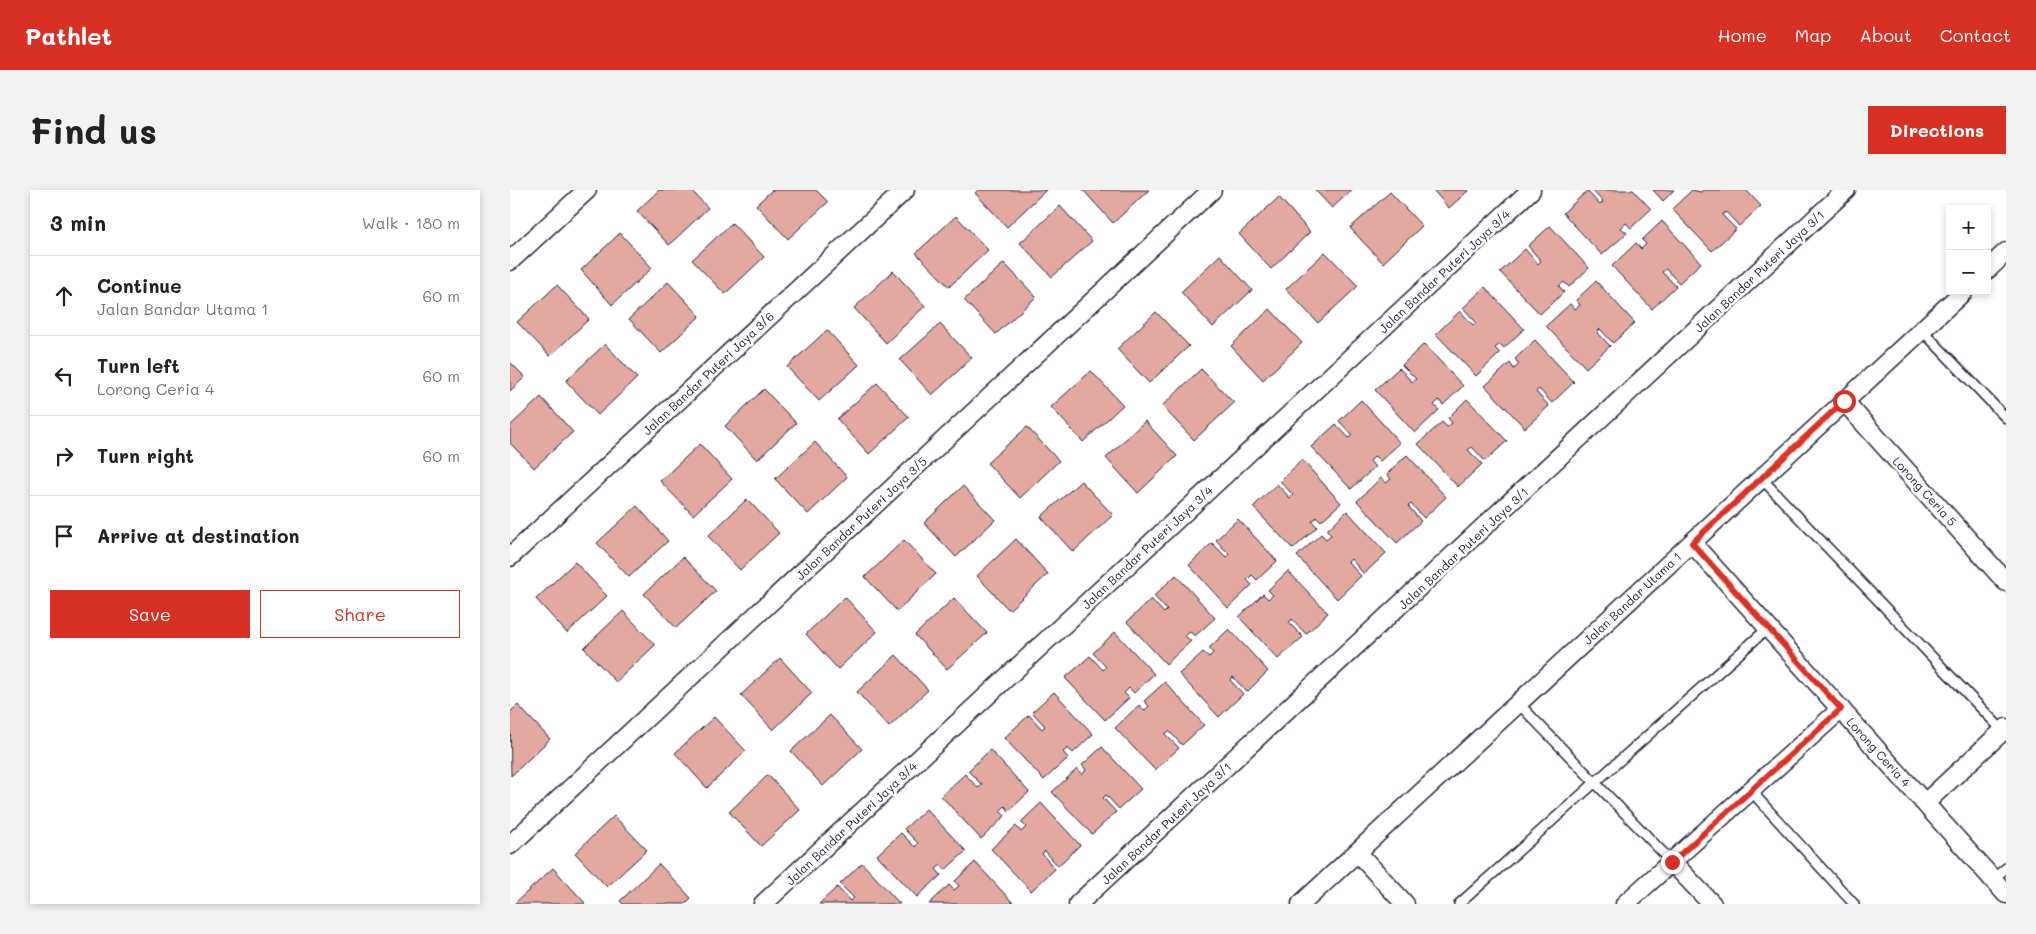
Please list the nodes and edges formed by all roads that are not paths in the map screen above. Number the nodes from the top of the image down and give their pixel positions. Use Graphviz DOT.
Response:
graph roads {
  1 [pos="587,190"];
  2 [pos="905,190"];
  3 [pos="1212,190"];
  4 [pos="1531,190"];
  5 [pos="1846,190"];
  6 [pos="510,261"];
  7 [pos="1960,295"];
  8 [pos="1922,330"];
  9 [pos="1844,401"];
  10 [pos="2006,418"];
  11 [pos="1761,478"];
  12 [pos="1692,543"];
  13 [pos="510,557"];
  14 [pos="2006,582"];
  15 [pos="1768,628"];
  16 [pos="1518,703"];
  17 [pos="1841,709"];
  18 [pos="2004,730"];
  19 [pos="1595,782"];
  20 [pos="1751,791"];
  21 [pos="1925,803"];
  22 [pos="510,845"];
  23 [pos="1357,852"];
  24 [pos="1672,862"];
  25 [pos="2000,874"];
  26 [pos="2006,894"];
  27 [pos="764,904"];
  28 [pos="1078,904"];
  29 [pos="1300,904"];
  30 [pos="1405,904"];
  31 [pos="1459,904"];
  32 [pos="1626,904"];
  33 [pos="1712,904"];
  34 [pos="1854,904"];
  1 -- 6 [label="street"];
  2 -- 13 [label="street, Jalan Bandar Puteri Jaya 3/6"];
  3 -- 22 [label="street, Jalan Bandar Puteri Jaya 3/5"];
  4 -- 27 [label="street, Jalan Bandar Puteri Jaya 3/4"];
  5 -- 28 [label="street, Jalan Bandar Puteri Jaya 3/1"];
  7 -- 8 [label="street, Jalan Bandar Utama 1"];
  8 -- 9 [label="street, Jalan Bandar Utama 1"];
  8 -- 10 [label="lane"];
  9 -- 11 [label="street, Jalan Bandar Utama 1"];
  9 -- 14 [label="street, Lorong Ceria 5"];
  11 -- 12 [label="street, Jalan Bandar Utama 1"];
  11 -- 18 [label="lane"];
  12 -- 15 [label="street, Lorong Ceria 4"];
  12 -- 16 [label="street, Jalan Bandar Utama 1"];
  15 -- 17 [label="street, Lorong Ceria 4"];
  15 -- 19 [label="lane"];
  16 -- 19 [label="lane"];
  16 -- 23 [label="street, Jalan Bandar Utama 1"];
  17 -- 20 [label="street"];
  17 -- 21 [label="street, Lorong Ceria 4"];
  18 -- 21 [label="street"];
  19 -- 24 [label="lane"];
  19 -- 31 [label="lane"];
  20 -- 24 [label="street"];
  20 -- 34 [label="lane"];
  21 -- 25 [label="street, Lorong Ceria 4"];
  23 -- 29 [label="street, Jalan Bandar Utama 1"];
  23 -- 30 [label="street"];
  24 -- 32 [label="street"];
  24 -- 33 [label="street"];
  25 -- 26 [label="street, Lorong Ceria 4"];
}
